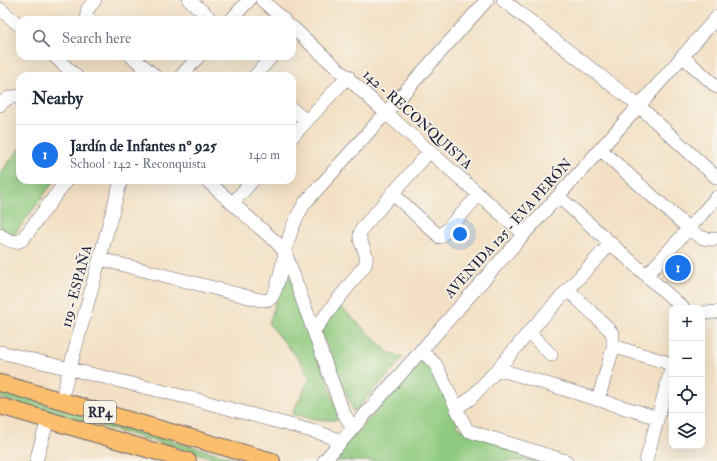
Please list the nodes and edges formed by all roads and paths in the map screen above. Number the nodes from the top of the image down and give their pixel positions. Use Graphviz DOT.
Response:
graph roads {
  1 [pos="95,0"];
  2 [pos="189,0"];
  3 [pos="249,0"];
  4 [pos="262,0"];
  5 [pos="488,0"];
  6 [pos="503,0"];
  7 [pos="0,9"];
  8 [pos="87,16"];
  9 [pos="208,16"];
  10 [pos="235,16"];
  11 [pos="280,16"];
  12 [pos="717,17"];
  13 [pos="16,23"];
  14 [pos="296,33"];
  15 [pos="682,56"];
  16 [pos="58,60"];
  17 [pos="136,60"];
  18 [pos="195,60"];
  19 [pos="269,60"];
  20 [pos="72,72"];
  21 [pos="149,72"];
  22 [pos="185,72"];
  23 [pos="258,72"];
  24 [pos="348,76"];
  25 [pos="717,87"];
  26 [pos="16,97"];
  27 [pos="0,105"];
  28 [pos="639,106"];
  29 [pos="296,112"];
  30 [pos="387,114"];
  31 [pos="306,121"];
  32 [pos="296,132"];
  33 [pos="600,149"];
  34 [pos="430,151"];
  35 [pos="717,178"];
  36 [pos="64,184"];
  37 [pos="120,184"];
  38 [pos="211,184"];
  39 [pos="250,184"];
  40 [pos="392,193"];
  41 [pos="479,194"];
  42 [pos="558,196"];
  43 [pos="717,197"];
  44 [pos="233,203"];
  45 [pos="689,229"];
  46 [pos="524,234"];
  47 [pos="0,235"];
  48 [pos="717,239"];
  49 [pos="612,243"];
  50 [pos="285,252"];
  51 [pos="100,259"];
  52 [pos="647,275"];
  53 [pos="568,290"];
  54 [pos="680,305"];
  55 [pos="717,312"];
  56 [pos="705,313"];
  57 [pos="314,330"];
  58 [pos="529,332"];
  59 [pos="613,348"];
  60 [pos="421,350"];
  61 [pos="0,352"];
  62 [pos="551,355"];
  63 [pos="669,364"];
  64 [pos="70,369"];
  65 [pos="498,369"];
  66 [pos="669,376"];
  67 [pos="0,383"];
  68 [pos="598,400"];
  69 [pos="62,401"];
  70 [pos="0,406"];
  71 [pos="456,408"];
  72 [pos="658,418"];
  73 [pos="48,419"];
  74 [pos="353,428"];
  75 [pos="341,441"];
  76 [pos="36,461"];
  77 [pos="187,461"];
  78 [pos="272,461"];
  79 [pos="324,461"];
  80 [pos="566,461"];
  81 [pos="646,461"];
  1 -- 8 [label="street"];
  2 -- 9 [label="street"];
  3 -- 10 [label="street"];
  4 -- 11 [label="street"];
  5 -- 30 [label="street"];
  6 -- 28 [label="street"];
  7 -- 13 [label="street"];
  12 -- 15 [label="street, AVENIDA 125 - EVA PERÓN"];
  14 -- 24 [label="street, 142 - RECONQUISTA"];
  15 -- 25 [label="street"];
  15 -- 28 [label="street, AVENIDA 125 - EVA PERÓN"];
  16 -- 20 [label="street"];
  17 -- 21 [label="street"];
  18 -- 22 [label="street"];
  19 -- 23 [label="street"];
  24 -- 30 [label="street, 142 - RECONQUISTA"];
  24 -- 31 [label="street"];
  26 -- 27 [label="street"];
  28 -- 33 [label="street, AVENIDA 125 - EVA PERÓN"];
  28 -- 35 [label="street"];
  29 -- 31 [label="street"];
  30 -- 34 [label="street, 142 - RECONQUISTA"];
  30 -- 50 [label="street"];
  31 -- 32 [label="street"];
  33 -- 42 [label="street, AVENIDA 125 - EVA PERÓN"];
  33 -- 45 [label="street"];
  34 -- 40 [label="street"];
  34 -- 41 [label="street, 142 - RECONQUISTA"];
  36 -- 47 [label="street"];
  37 -- 51 [label="street, 119 - ESPAÑA"];
  38 -- 44 [label="street"];
  39 -- 44 [label="street"];
  40 -- 41 [label="street"];
  40 -- 57 [label="street"];
  41 -- 46 [label="street, 142 - RECONQUISTA"];
  42 -- 46 [label="street, AVENIDA 125 - EVA PERÓN"];
  42 -- 49 [label="street"];
  43 -- 45 [label="street"];
  44 -- 50 [label="street"];
  45 -- 48 [label="street"];
  45 -- 52 [label="street"];
  46 -- 60 [label="street, AVENIDA 125 - EVA PERÓN"];
  49 -- 52 [label="street"];
  49 -- 53 [label="street"];
  50 -- 51 [label="street"];
  50 -- 57 [label="street"];
  51 -- 64 [label="street, 119 - ESPAÑA"];
  52 -- 54 [label="street"];
  53 -- 58 [label="street"];
  53 -- 59 [label="street"];
  55 -- 56 [label="street"];
  57 -- 74 [label="street"];
  58 -- 62 [label="street"];
  58 -- 65 [label="street"];
  59 -- 63 [label="street"];
  59 -- 68 [label="street"];
  60 -- 71 [label="street"];
  60 -- 74 [label="street, AVENIDA 125 - EVA PERÓN"];
  61 -- 64 [label="street"];
  64 -- 69 [label="street, 119 - ESPAÑA"];
  64 -- 75 [label="street"];
  65 -- 68 [label="street"];
  65 -- 71 [label="street"];
  66 -- 72 [label="street"];
  67 -- 69 [label="main road, RP4"];
  68 -- 72 [label="street"];
  69 -- 78 [label="main road, RP4"];
  70 -- 73 [label="main road, RP4"];
  71 -- 80 [label="street"];
  72 -- 81 [label="street"];
  73 -- 76 [label="street"];
  73 -- 77 [label="main road, RP4"];
  74 -- 75 [label="street, AVENIDA 125 - EVA PERÓN"];
  75 -- 79 [label="street, AVENIDA 125 - EVA PERÓN"];
}
